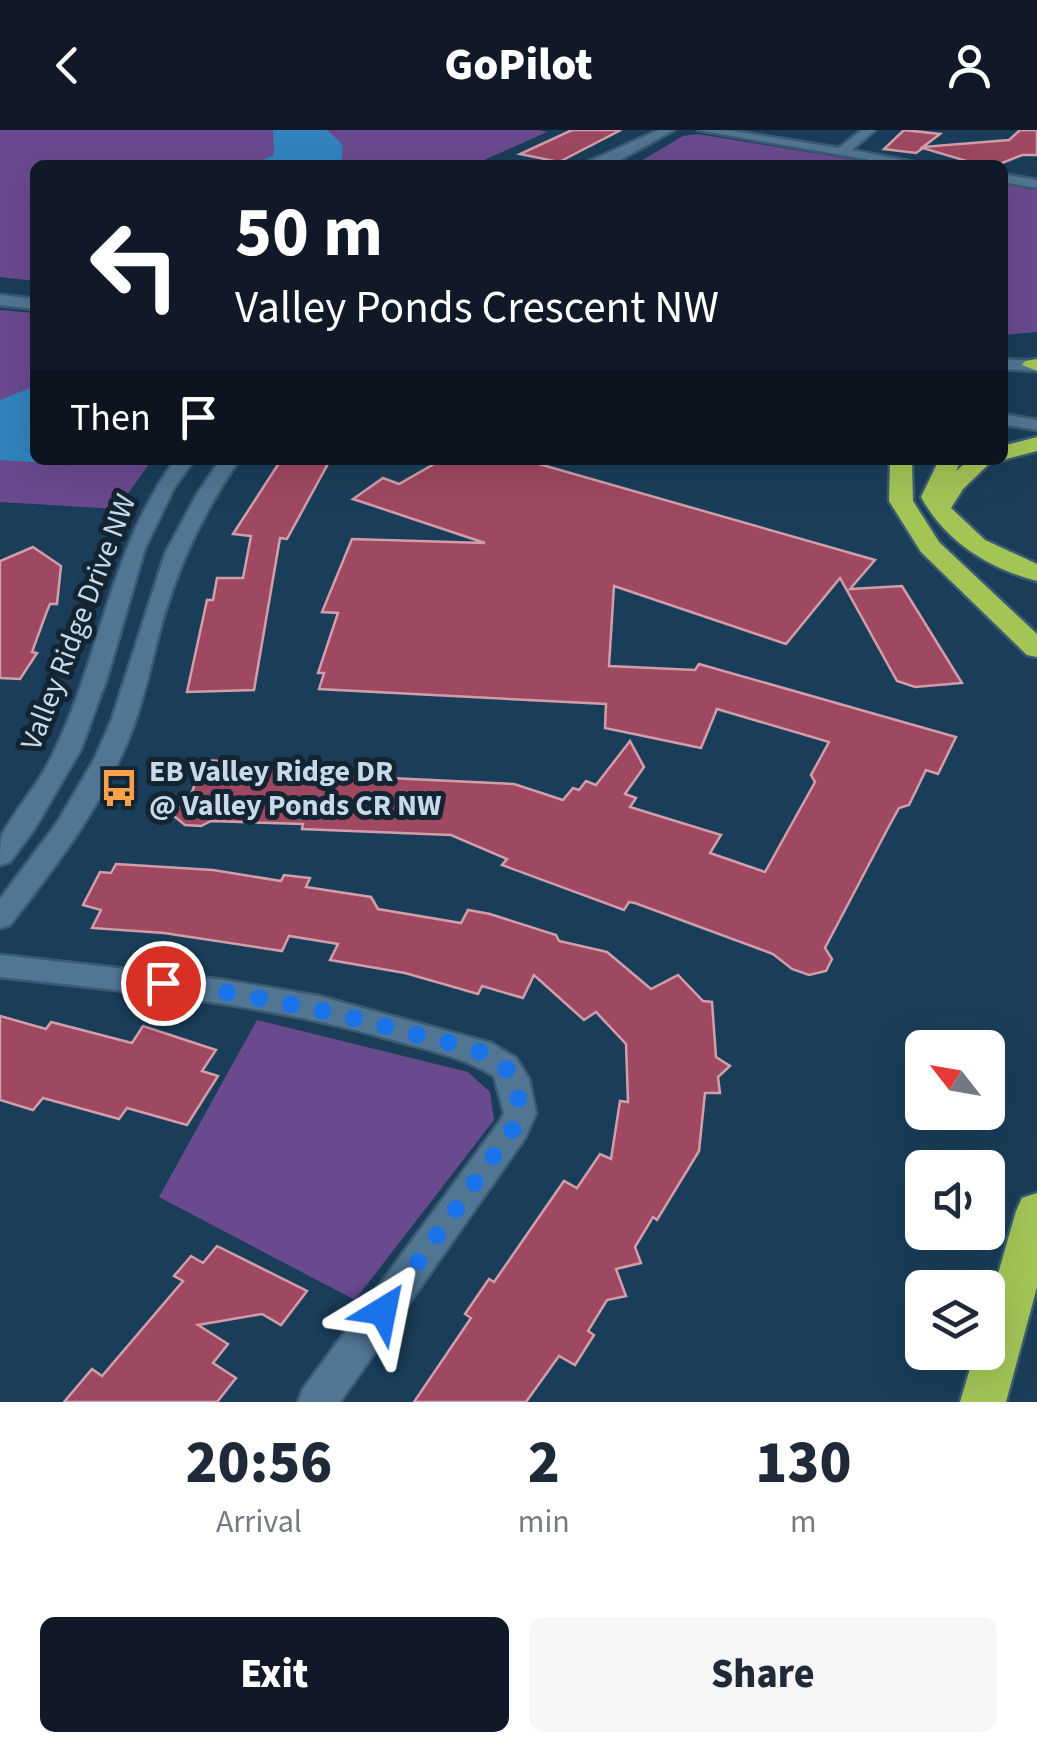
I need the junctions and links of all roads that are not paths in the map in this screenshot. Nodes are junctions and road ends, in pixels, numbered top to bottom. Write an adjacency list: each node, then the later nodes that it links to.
1 (668, 130): 5 (street)
2 (704, 130): 4 (street)
3 (868, 130): 4 (street)
4 (842, 152): 6 (street)
5 (616, 160)
6 (891, 160)
7 (1008, 178): 8 (street)
8 (1034, 179)
9 (0, 287): 10 (street)
10 (30, 290)
11 (0, 300): 12 (street)
12 (30, 303)
13 (1008, 364): 14 (street)
14 (1035, 365)
15 (1008, 420): 16 (street)
16 (1037, 426): 17 (highway)
17 (1008, 432)
18 (1037, 444): 19 (highway)
19 (1008, 451)
20 (181, 465): 28 (street, Valley Ridge Drive NW)
21 (227, 465): 29 (street)
22 (901, 465): 27 (highway)
23 (948, 465): 25 (highway)
24 (976, 465): 25 (highway)
25 (941, 514): 26 (highway)
26 (1037, 572)
27 (1037, 649)
28 (0, 856)
29 (0, 918)
30 (0, 966): 32 (street)
31 (1037, 1211): 33 (highway)
32 (318, 1402)
33 (983, 1402)

